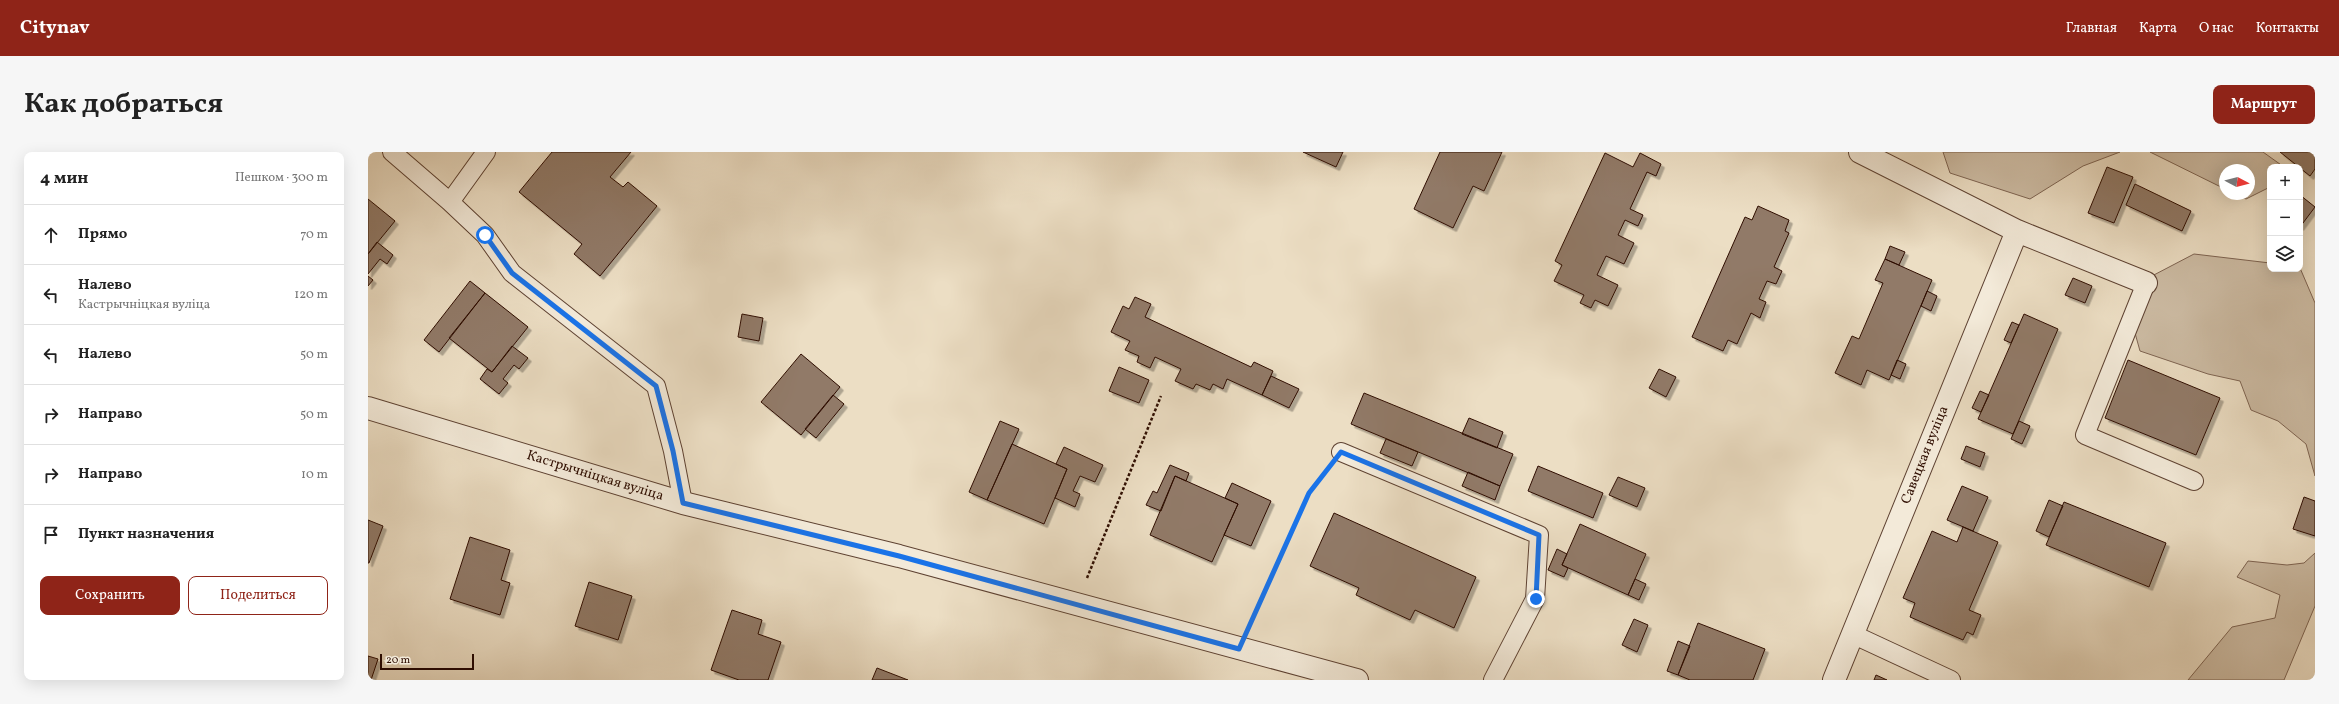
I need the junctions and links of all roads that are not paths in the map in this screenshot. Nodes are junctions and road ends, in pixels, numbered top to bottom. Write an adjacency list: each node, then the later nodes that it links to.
1 (392, 152): 4 (lane)
2 (486, 152): 4 (lane)
3 (1860, 152): 5 (street)
4 (450, 202): 10 (lane)
5 (2017, 231): 6 (street); 11 (street, Савецкая вуліца)
6 (2146, 283): 9 (lane)
7 (368, 408): 10 (street, Кастрычніцкая вуліца)
8 (1341, 452): 13 (lane)
9 (2194, 480)
10 (683, 503): 12 (street, Кастрычніцкая вуліца)
11 (1852, 634): 14 (street, Савецкая вуліца); 15 (lane)
12 (1348, 679)
13 (1493, 680)
14 (1834, 680)
15 (1952, 680)

